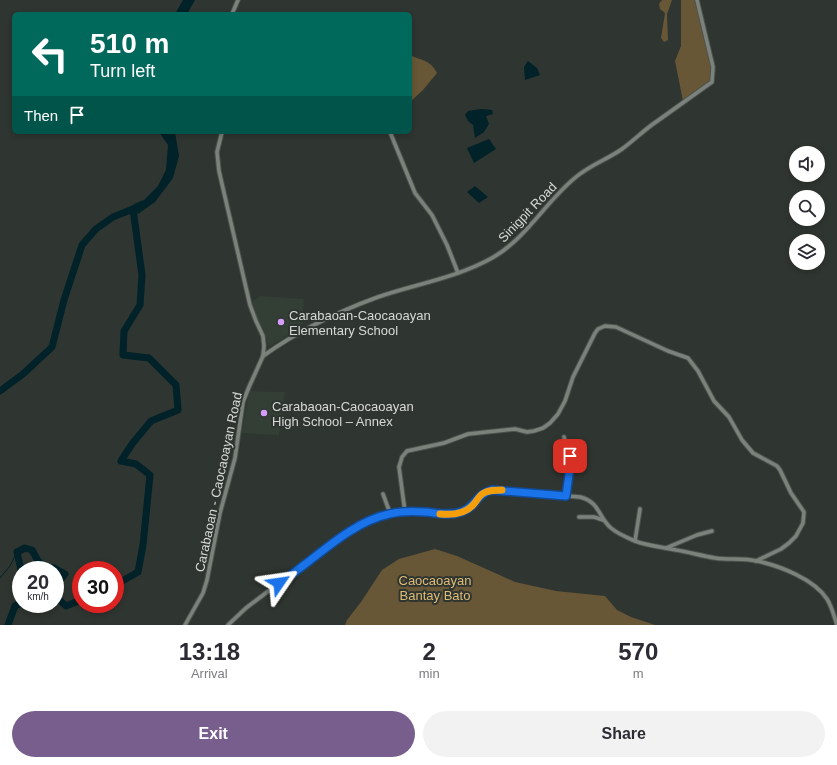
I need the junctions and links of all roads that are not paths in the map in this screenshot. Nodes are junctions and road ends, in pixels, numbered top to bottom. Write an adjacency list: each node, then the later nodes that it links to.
1 (238, 0): 3 (street)
2 (697, 0): 6 (street, Sinigpit Road)
3 (233, 12)
4 (222, 134): 7 (street, Carabaoan - Caocaoayan Road)
5 (391, 134): 6 (street)
6 (458, 273): 7 (street, Sinigpit Road)
7 (263, 356): 20 (street, Carabaoan - Caocaoayan Road)
8 (564, 437): 10 (street)
9 (383, 494): 13 (street)
10 (566, 496): 12 (street); 15 (street)
11 (640, 509): 17 (street)
12 (405, 512): 13 (street); 19 (street)
13 (390, 513): 21 (street)
14 (579, 517): 15 (street)
15 (603, 520): 17 (street)
16 (712, 531): 18 (street)
17 (635, 541): 18 (street)
18 (665, 548): 19 (street)
19 (756, 561): 22 (street)
20 (185, 625)
21 (228, 625)
22 (837, 625)

